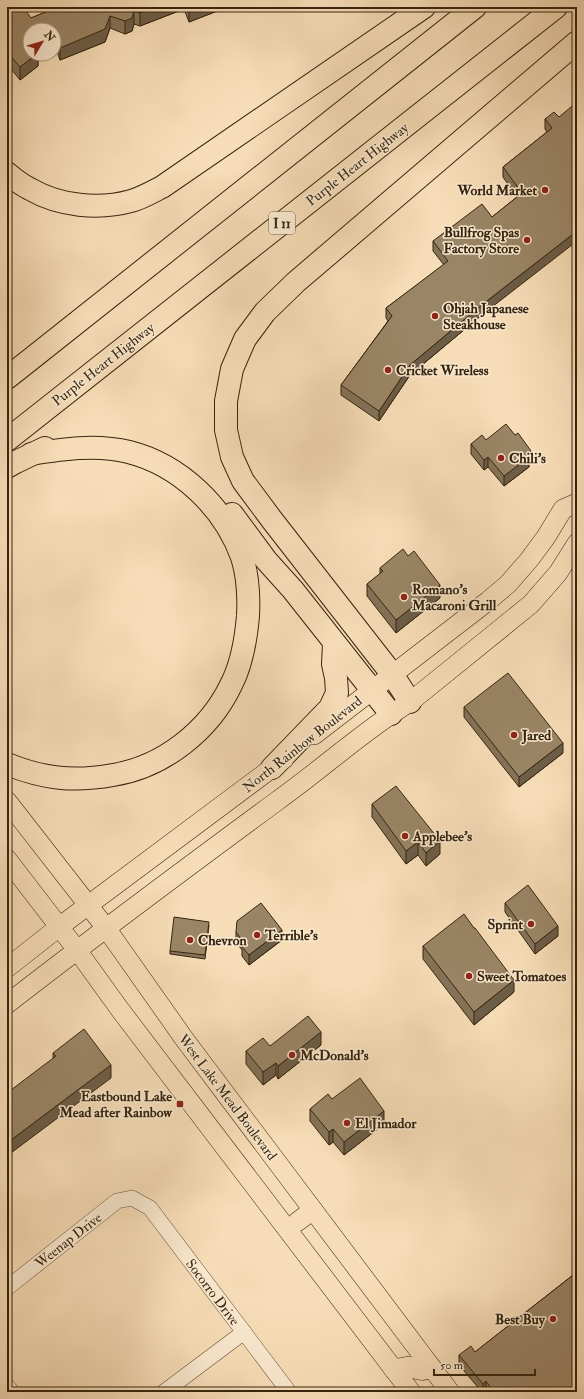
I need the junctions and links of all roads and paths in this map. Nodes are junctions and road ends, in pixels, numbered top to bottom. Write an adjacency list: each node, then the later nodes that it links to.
1 (424, 7): 5 (highway)
2 (475, 7): 6 (highway)
3 (556, 7): 7 (highway, Purple Heart Highway / I 11)
4 (577, 42): 13 (highway)
5 (7, 173)
6 (7, 378)
7 (7, 440)
8 (31, 454): 9 (highway); 12 (highway); 17 (highway)
9 (7, 467)
10 (577, 503): 13 (main road, North Rainbow Boulevard)
11 (577, 543): 15 (main road, North Rainbow Boulevard)
12 (334, 643): 14 (highway); 18 (highway)
13 (392, 674): 14 (main road, North Rainbow Boulevard); 15 (highway)
14 (372, 690): 16 (highway); 18 (main road, North Rainbow Boulevard)
15 (410, 702): 16 (main road, North Rainbow Boulevard)
16 (391, 714): 23 (main road, North Rainbow Boulevard)
17 (7, 764)
18 (272, 768): 21 (main road, North Rainbow Boulevard)
19 (7, 801): 21 (main road, West Lake Mead Boulevard)
20 (7, 859): 22 (main road)
21 (88, 905): 22 (main road, North Rainbow Boulevard); 23 (main road, West Lake Mead Boulevard)
22 (60, 927): 24 (main road); 25 (main road, North Rainbow Boulevard)
23 (106, 928): 24 (main road, North Rainbow Boulevard); 29 (main road, West Lake Mead Boulevard)
24 (77, 950): 26 (main road, North Rainbow Boulevard); 27 (main road)
25 (7, 968)
26 (7, 1004)
27 (185, 1095): 30 (main road); 32 (main road)
28 (132, 1198): 31 (street, Weenap Drive); 33 (street, Socorro Drive)
29 (313, 1210): 30 (main road); 34 (main road, West Lake Mead Boulevard)
30 (297, 1222): 32 (main road)
31 (7, 1288)
32 (360, 1326): 35 (main road)
33 (244, 1332): 38 (street); 39 (street, Socorro Drive)
34 (432, 1368): 35 (main road); 41 (main road, West Lake Mead Boulevard)
35 (393, 1369): 40 (main road)
36 (7, 1386): 37 (street)
37 (12, 1392)
38 (164, 1392)
39 (289, 1392)
40 (411, 1392)
41 (450, 1392)

